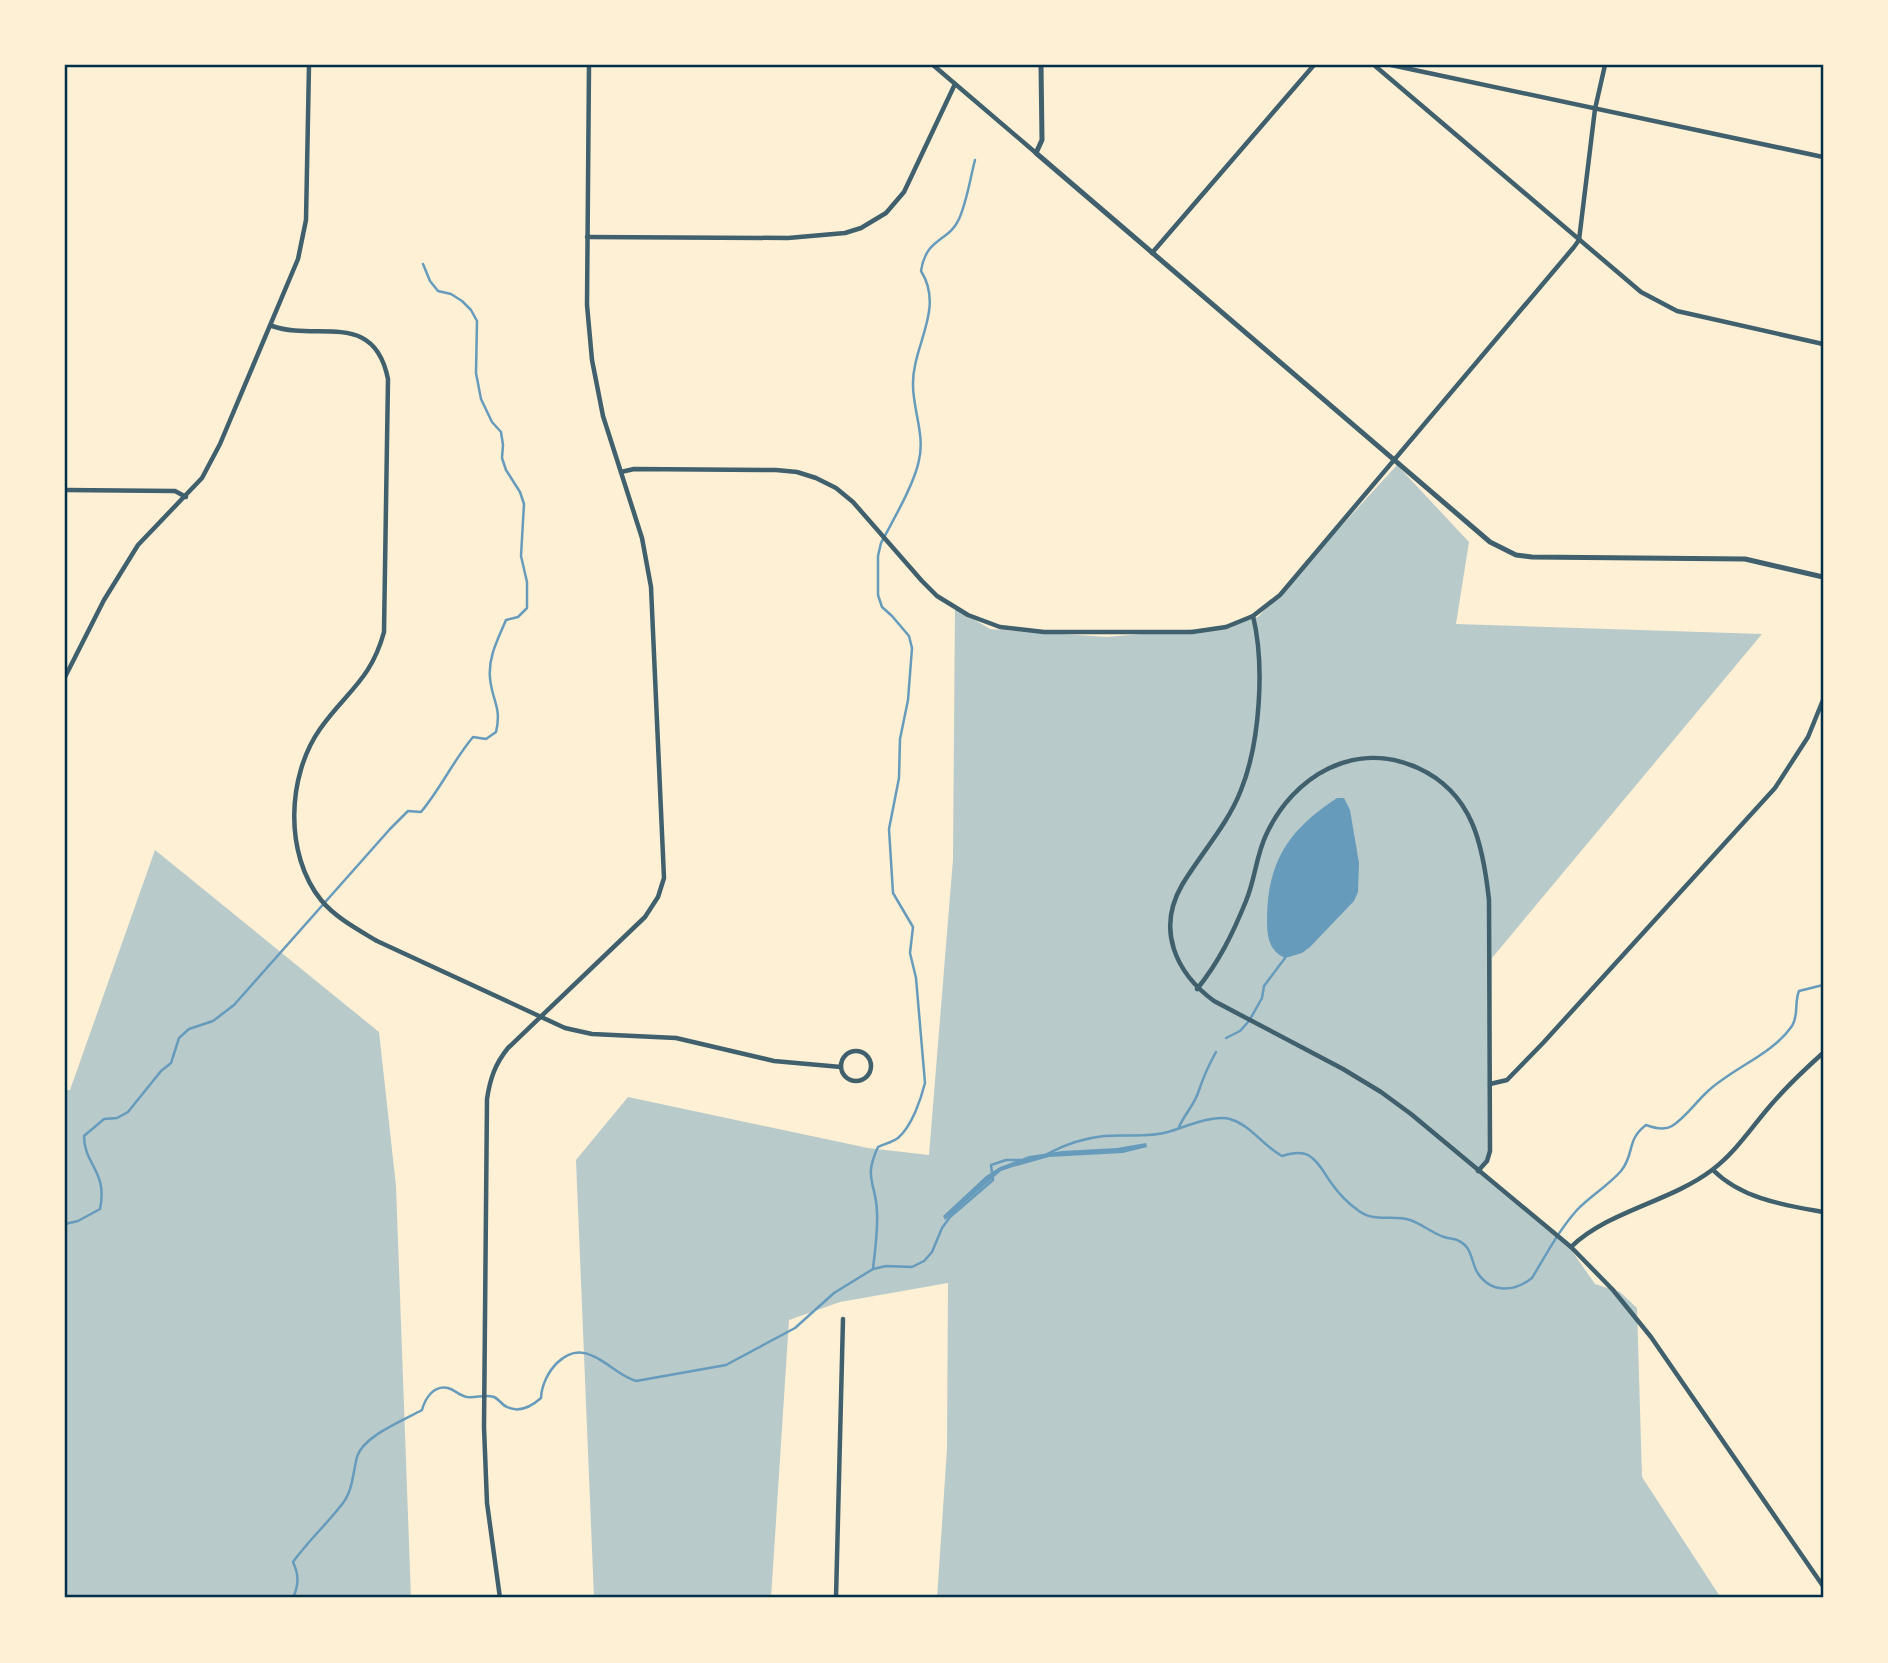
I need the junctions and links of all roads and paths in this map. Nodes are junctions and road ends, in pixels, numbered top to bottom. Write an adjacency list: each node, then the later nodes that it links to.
1 (309, 65): 16 (street)
2 (589, 65): 13 (street)
3 (933, 65): 9 (street)
4 (1041, 65): 11 (street)
5 (1314, 65): 15 (street)
6 (1374, 65): 14 (street)
7 (1391, 65): 10 (street)
8 (1605, 65): 10 (street)
9 (955, 84): 11 (street); 13 (street)
10 (1595, 109): 12 (street); 14 (street)
11 (1036, 153): 15 (street)
12 (1823, 157)
13 (587, 237): 19 (street)
14 (1579, 240): 17 (street); 18 (street)
15 (1152, 253): 18 (street)
16 (272, 326): 21 (street); 27 (street)
17 (1823, 344)
18 (1394, 460): 22 (street); 23 (street)
19 (621, 472): 23 (street); 27 (street)
20 (65, 490): 21 (street)
21 (186, 497): 24 (street)
22 (1823, 577)
23 (1253, 616): 26 (street)
24 (65, 677)
25 (1823, 700): 30 (street)
26 (1197, 989): 30 (street); 32 (street)
27 (538, 1017): 29 (street); 37 (street)
28 (1823, 1053): 31 (street)
29 (841, 1067): 29 (street)
30 (1490, 1084): 32 (street)
31 (1713, 1170): 33 (street); 34 (street)
32 (1478, 1171): 34 (street)
33 (1823, 1212)
34 (1571, 1247): 36 (street)
35 (843, 1319): 38 (street)
36 (1823, 1586)
37 (500, 1598)
38 (836, 1598)

